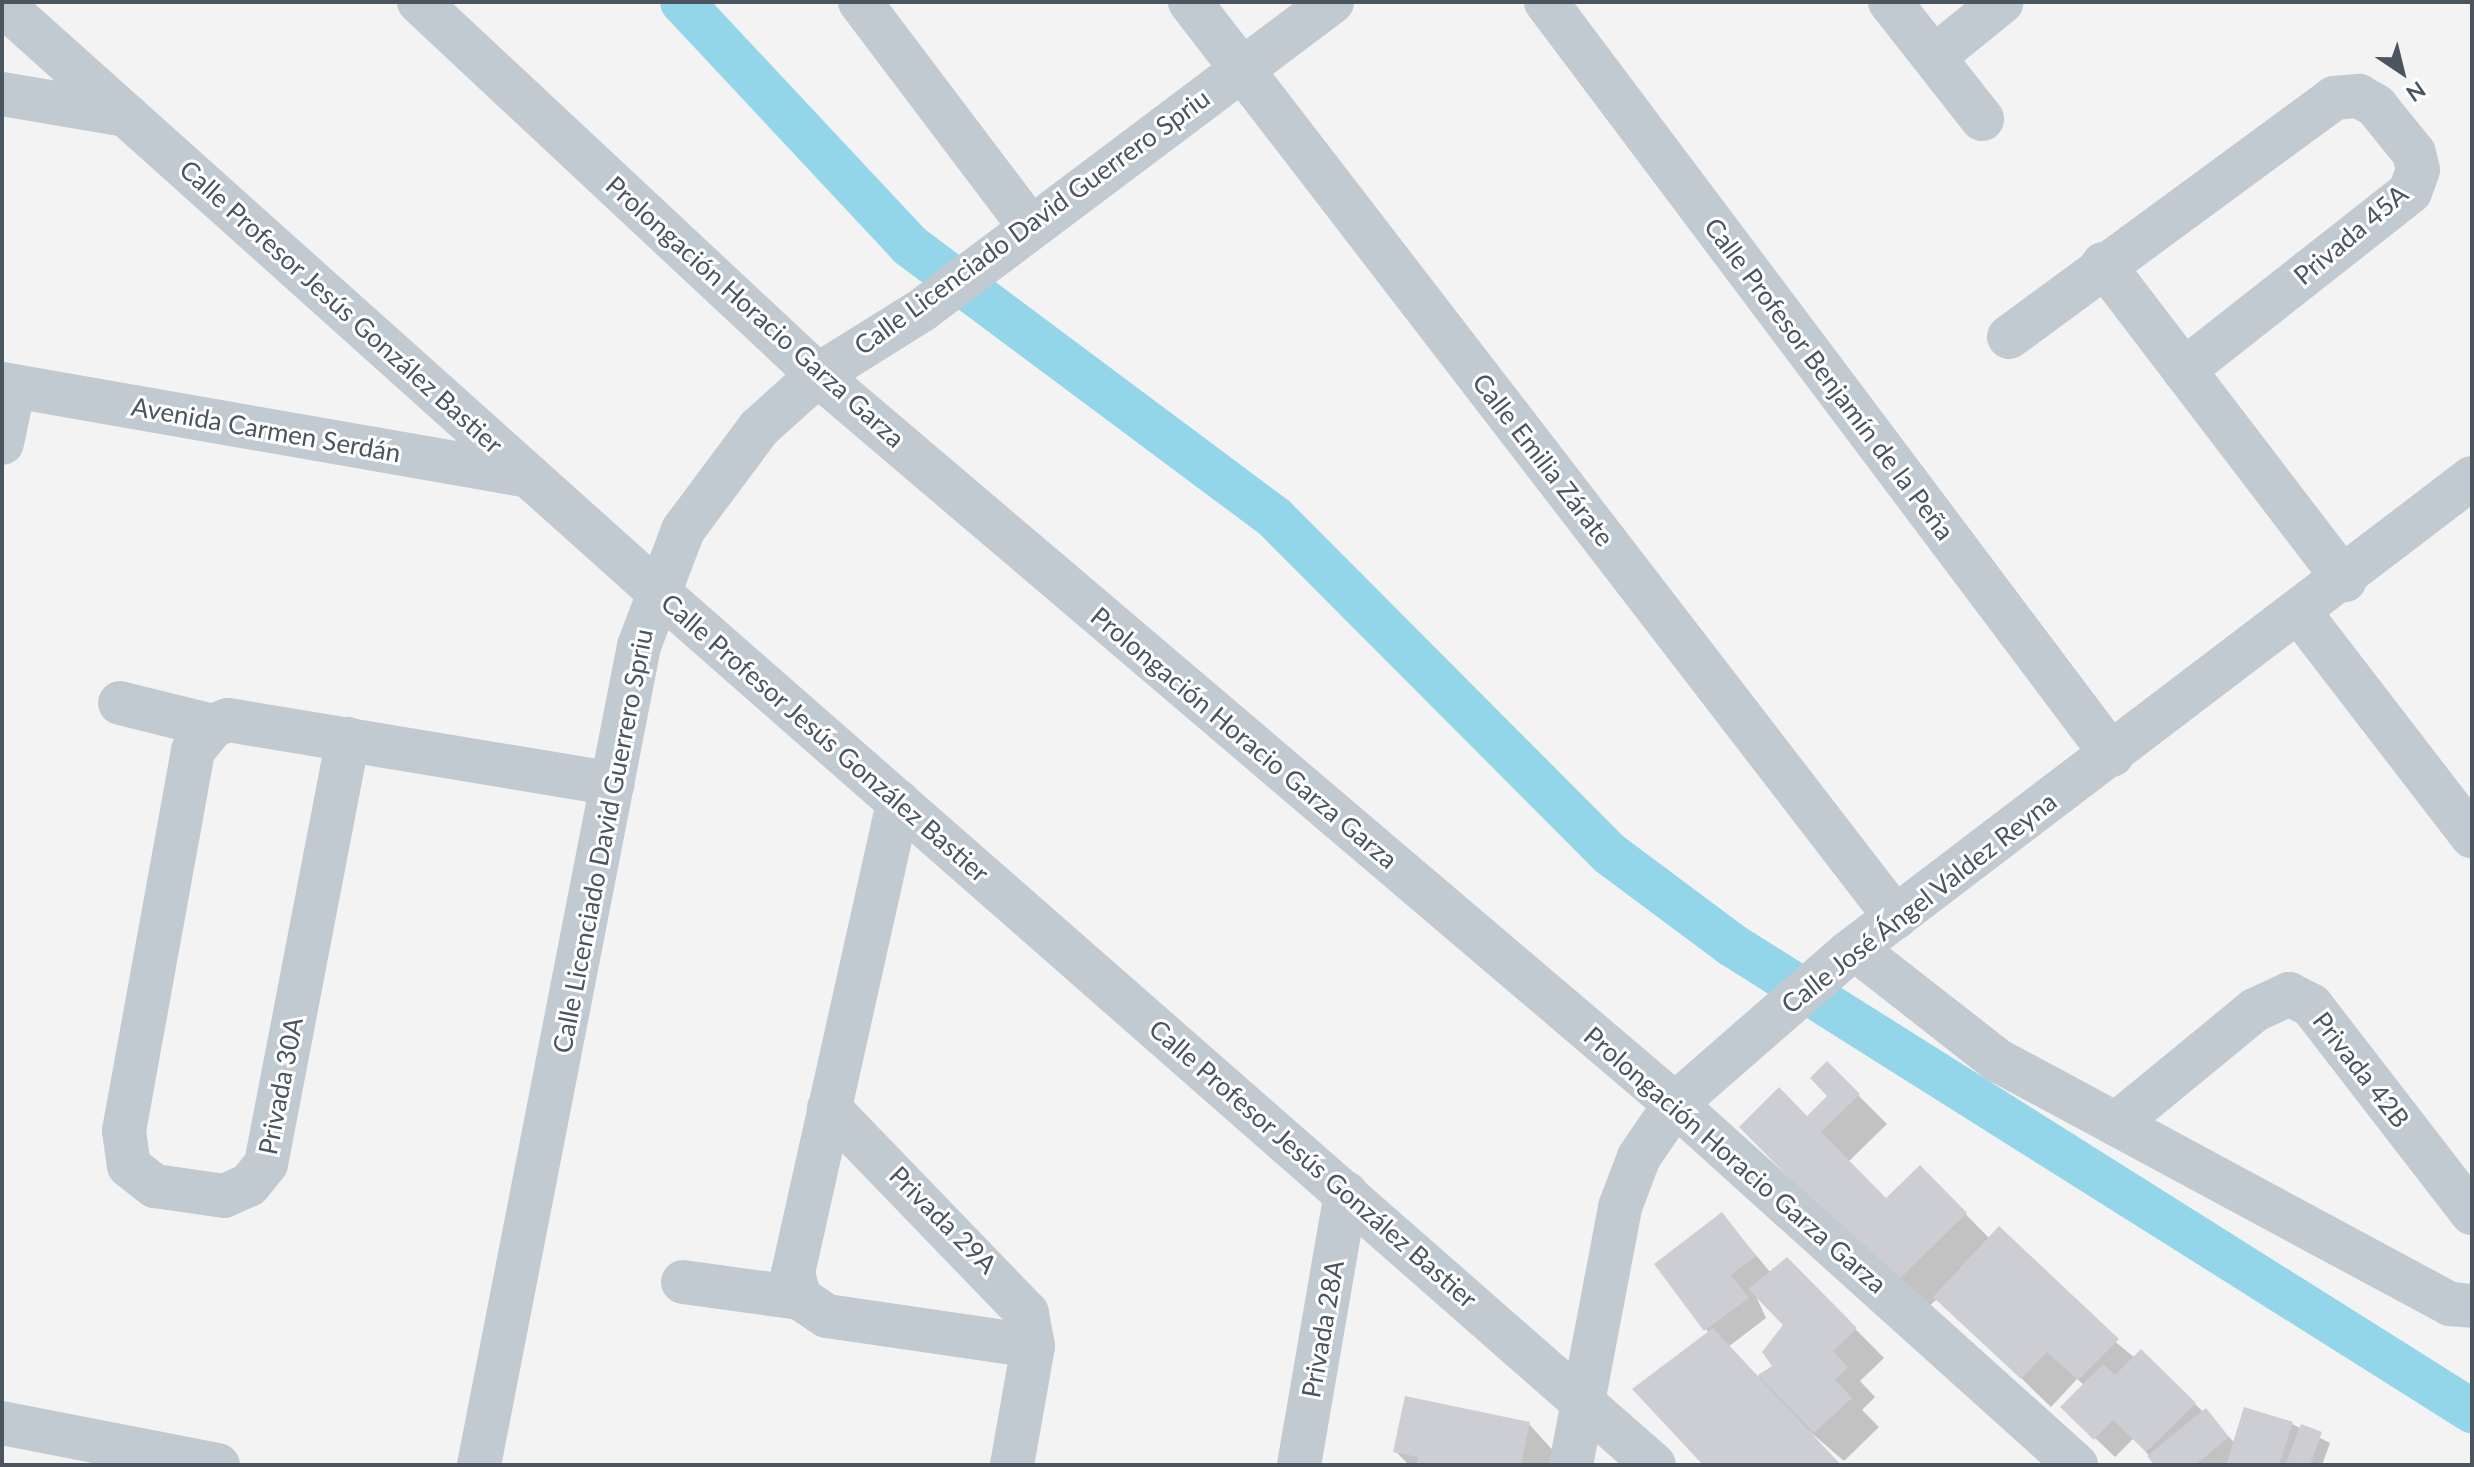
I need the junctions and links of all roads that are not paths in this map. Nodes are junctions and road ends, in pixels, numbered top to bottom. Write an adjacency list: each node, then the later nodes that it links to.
1 (419, 2): 18 (street, Prolongación Horacio Garza Garza)
2 (860, 2): 14 (street)
3 (1190, 2): 10 (street, Calle Emilia Zárate)
4 (1332, 2): 10 (street, Calle Licenciado David Guerrero Spriu)
5 (1546, 2): 29 (street, Calle Profesor Benjamín de la Peña)
6 (1890, 2): 9 (street)
7 (2002, 2): 9 (street)
8 (2, 4): 12 (street, Calle Profesor Jesús González Bastier)
9 (1934, 57): 13 (street)
10 (1242, 69): 14 (street, Calle Licenciado David Guerrero Spriu); 33 (street, Calle Emilia Zárate)
11 (2, 94): 12 (street)
12 (126, 115): 21 (street, Calle Profesor Jesús González Bastier)
13 (1982, 119)
14 (1030, 227): 18 (street, Calle Licenciado David Guerrero Spriu)
15 (2103, 264): 16 (street, Privada 45A); 17 (street); 17 (street, Privada 45A)
16 (2009, 337)
17 (2184, 370): 23 (street)
18 (818, 375): 24 (street, Calle Licenciado David Guerrero Spriu); 35 (street, Prolongación Horacio Garza Garza)
19 (8, 385): 20 (street); 21 (street, Avenida Carmen Serdán)
20 (2, 443)
21 (529, 476): 24 (street, Calle Profesor Jesús González Bastier)
22 (2472, 478): 23 (street, Calle José Ángel Valdez Reyna)
23 (2345, 580): 25 (street, Calle José Ángel Valdez Reyna)
24 (656, 590): 30 (street, Calle Licenciado David Guerrero Spriu); 31 (street, Calle Profesor Jesús González Bastier)
25 (2300, 613): 29 (street, Calle José Ángel Valdez Reyna); 32 (street)
26 (120, 703): 27 (street)
27 (213, 726): 28 (street); 28 (street, Privada 30A)
28 (348, 739): 30 (street)
29 (2112, 755): 33 (street, Calle José Ángel Valdez Reyna)
30 (613, 784): 47 (street, Calle Licenciado David Guerrero Spriu)
31 (898, 802): 36 (street); 38 (street, Calle Profesor Jesús González Bastier)
32 (2472, 836)
33 (1896, 918): 34 (street, Calle José Ángel Valdez Reyna)
34 (1852, 951): 35 (street, Calle José Ángel Valdez Reyna); 37 (street)
35 (1675, 1104): 44 (street, Calle José Ángel Valdez Reyna); 52 (street, Prolongación Horacio Garza Garza)
36 (829, 1108): 41 (street); 43 (street, Privada 29A)
37 (2116, 1124): 39 (street, Privada 42B); 42 (street)
38 (1346, 1193): 44 (street, Calle Profesor Jesús González Bastier); 49 (street, Privada 28A)
39 (2472, 1213)
40 (683, 1282): 41 (street)
41 (800, 1298): 43 (street)
42 (2472, 1306)
43 (1033, 1346): 48 (street, Privada 29A)
44 (1583, 1400): 50 (street, Calle José Ángel Valdez Reyna); 51 (street, Calle Profesor Jesús González Bastier)
45 (2, 1423): 46 (street)
46 (218, 1465)
47 (479, 1465)
48 (1012, 1465)
49 (1299, 1465)
50 (1571, 1465)
51 (1654, 1465)
52 (2076, 1465)

